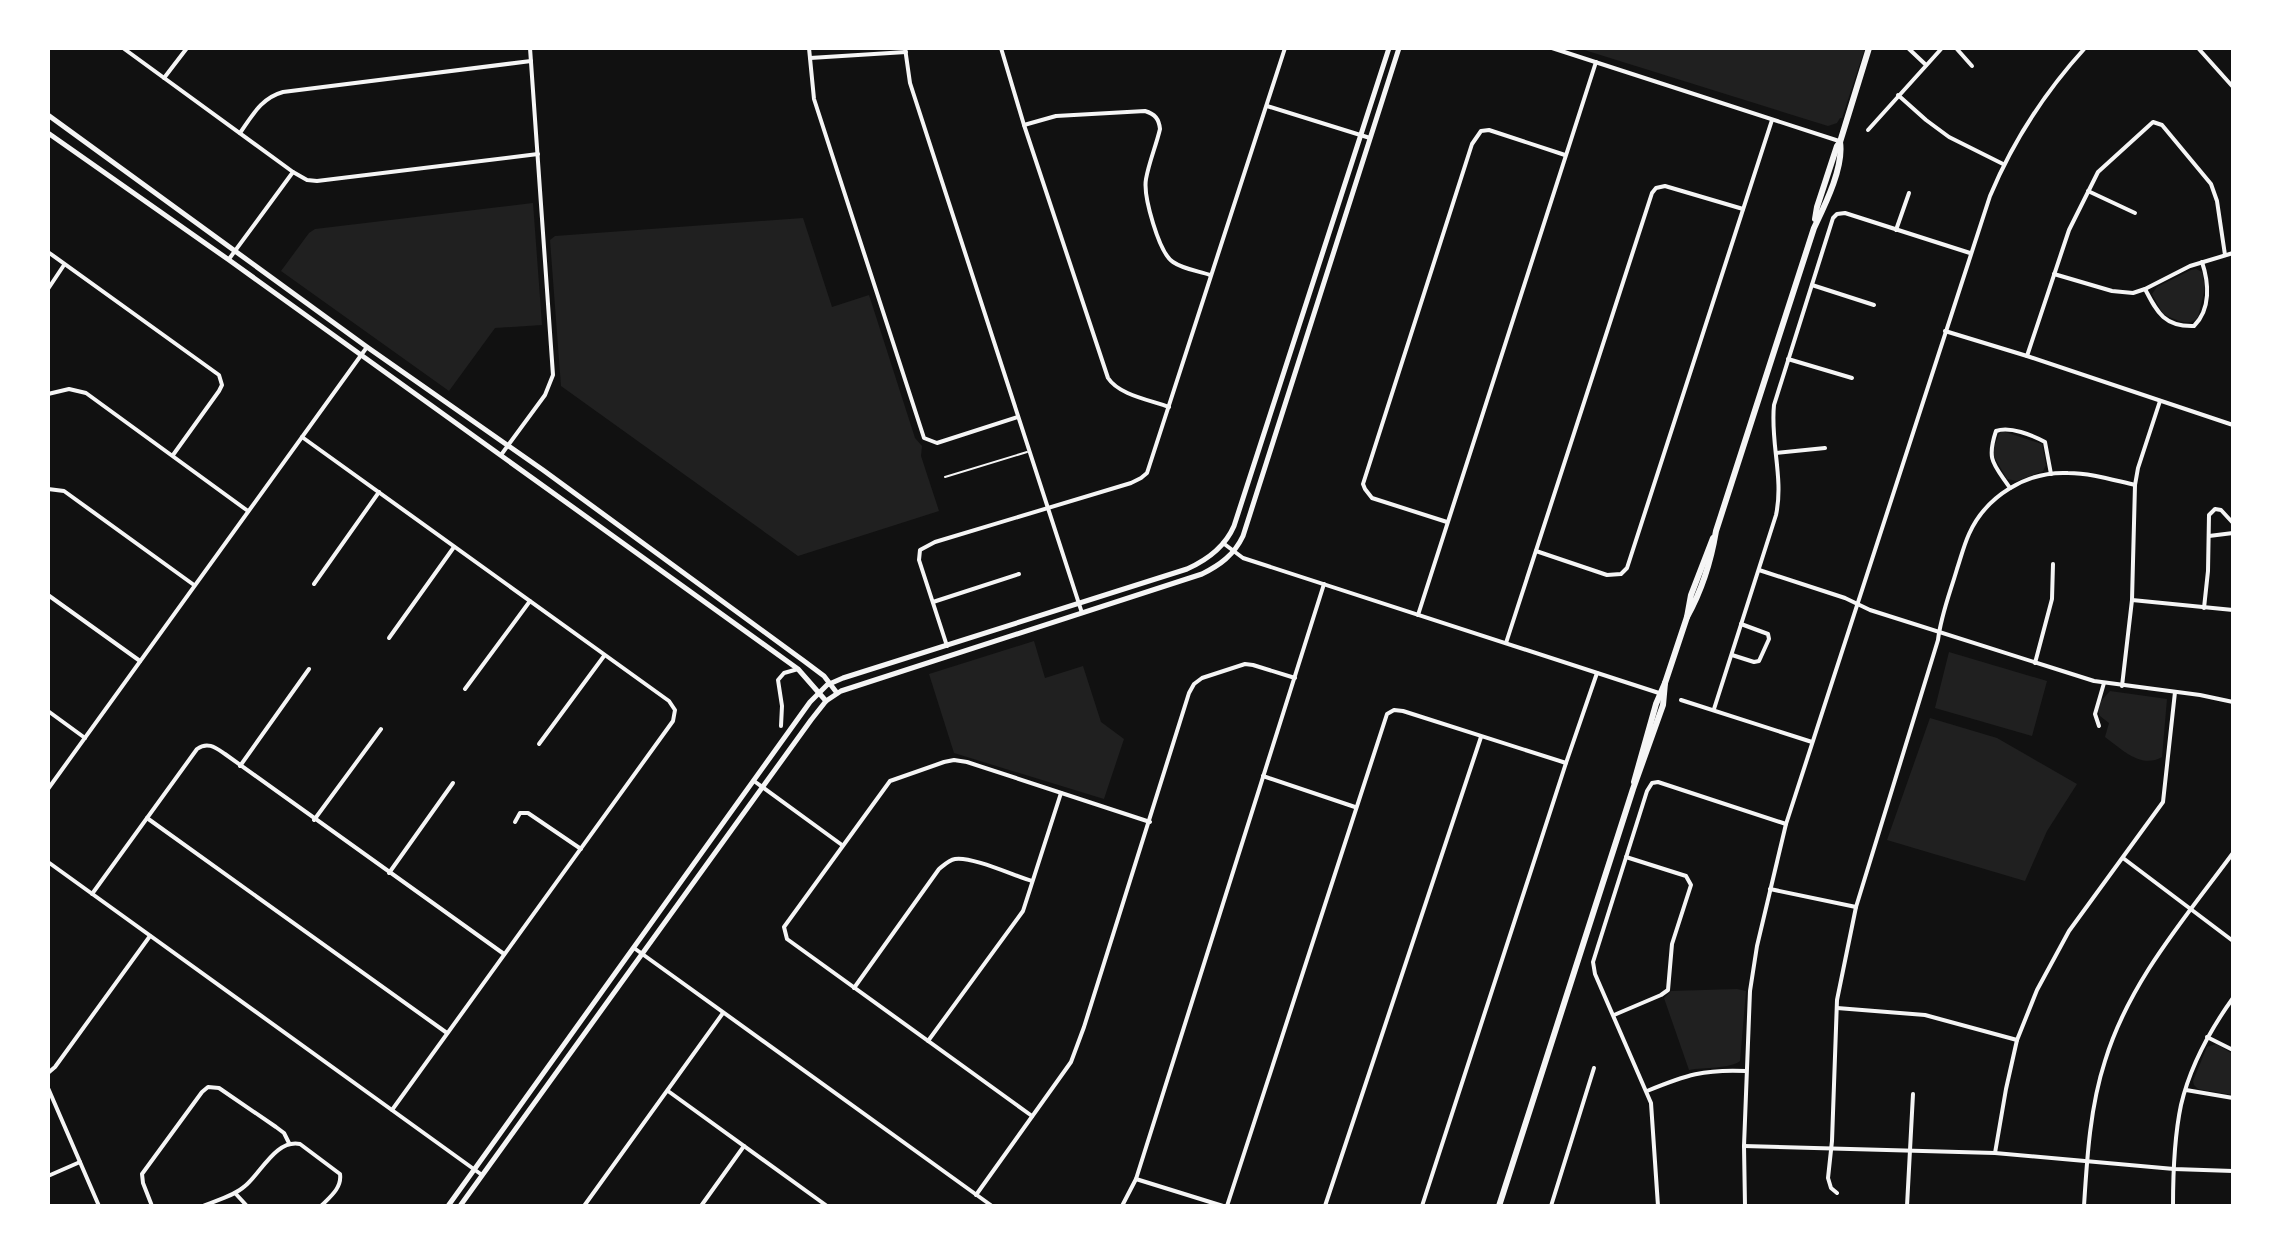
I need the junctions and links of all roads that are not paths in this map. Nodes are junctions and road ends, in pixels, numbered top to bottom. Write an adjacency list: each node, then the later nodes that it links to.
1 (123, 48): 22 (street)
2 (187, 48): 22 (street)
3 (530, 48): 18 (street)
4 (809, 48): 17 (street)
5 (1001, 48): 28 (street)
6 (1285, 48): 25 (street)
7 (1389, 48): 32 (street)
8 (1399, 48): 33 (street)
9 (1552, 48): 19 (street)
10 (1871, 48): 34 (main road)
11 (1908, 48): 20 (street)
12 (1942, 48): 20 (street)
13 (1956, 48): 21 (street)
14 (2085, 48): 37 (street)
15 (2198, 48): 23 (street)
16 (906, 50): 17 (street); 67 (street)
17 (810, 58): 67 (street)
18 (531, 61): 31 (street); 35 (street)
19 (1596, 62): 27 (street); 36 (street)
20 (1926, 65): 24 (street)
21 (1972, 66)
22 (164, 79): 31 (street)
23 (2233, 87)
24 (1898, 95): 29 (street); 37 (street)
25 (1267, 106): 32 (street); 53 (street)
26 (48, 115): 44 (street)
27 (1772, 120): 34 (street); 41 (street)
28 (1024, 125): 53 (street); 66 (street)
29 (1868, 130)
30 (48, 133): 49 (street)
31 (240, 133): 38 (street)
32 (1360, 135): 33 (street); 88 (street)
33 (1370, 138): 90 (street)
34 (1840, 142): 128 (main road)
35 (538, 154): 38 (street); 70 (street)
36 (1565, 155): 84 (street); 84 (street)
37 (2003, 164): 46 (street)
38 (293, 172): 44 (street)
39 (2088, 191): 42 (street); 48 (street); 52 (street)
40 (1909, 193): 43 (street)
41 (1743, 209): 91 (street); 91 (street)
42 (2135, 213)
43 (1896, 230): 46 (street); 54 (street)
44 (235, 251): 49 (street); 59 (street)
45 (48, 252): 51 (street)
46 (1970, 253): 58 (street)
47 (2233, 253): 48 (street)
48 (2225, 255): 50 (street)
49 (229, 260): 60 (street)
50 (2202, 262): 56 (street); 56 (street)
51 (64, 265): 55 (street); 74 (street)
52 (2054, 274): 56 (street); 61 (street)
53 (1210, 275): 66 (street)
54 (1812, 285): 57 (street); 62 (street)
55 (48, 289)
56 (2145, 289)
57 (1874, 305)
58 (1945, 331): 61 (street); 103 (street)
59 (367, 347): 60 (street); 70 (street)
60 (361, 355): 69 (street); 75 (street)
61 (2027, 356): 65 (street)
62 (1788, 359): 63 (street); 73 (street)
63 (1852, 378)
64 (48, 394): 74 (street)
65 (2161, 400): 68 (street); 78 (street)
66 (1169, 407): 82 (street)
67 (1018, 417): 72 (street)
68 (2232, 423)
69 (302, 437): 81 (street); 83 (street)
70 (509, 445): 75 (street); 121 (street)
71 (1825, 448): 73 (street)
72 (1028, 451): 77 (lane); 82 (street)
73 (1776, 453): 93 (street)
74 (173, 455): 83 (street)
75 (501, 455): 118 (street)
76 (2051, 474): 78 (street); 79 (street); 79 (street)
77 (945, 477)
78 (2135, 485): 99 (street)
79 (2010, 488): 109 (street)
80 (48, 489): 97 (street)
81 (379, 492): 89 (street); 95 (street)
82 (1047, 509): 101 (street); 102 (street)
83 (248, 511): 97 (street)
84 (1447, 522): 107 (street)
85 (2233, 523): 87 (street)
86 (2233, 533): 87 (street)
87 (2209, 536): 104 (street)
88 (1223, 543): 90 (street); 102 (street)
89 (454, 547): 100 (street); 110 (street)
90 (1234, 551): 96 (street); 106 (street)
91 (1536, 551): 111 (street)
92 (2053, 564): 116 (street)
93 (1759, 570): 103 (street); 108 (street)
94 (1019, 574): 101 (street)
95 (314, 584)
96 (1324, 584): 107 (street); 120 (street)
97 (194, 585): 115 (street)
98 (48, 595): 115 (street)
99 (2132, 600): 104 (street); 123 (street)
100 (530, 601): 114 (street); 124 (street)
101 (933, 602): 112 (street)
102 (1079, 603): 106 (street); 112 (street)
103 (1857, 604): 109 (street); 139 (street)
104 (2204, 608): 105 (street)
105 (2233, 610)
106 (1082, 613): 127 (street)
107 (1418, 615): 111 (street)
108 (1741, 624): 113 (street); 113 (street)
109 (1939, 632): 116 (street); 165 (street)
110 (389, 638)
111 (1506, 643): 119 (street)
112 (947, 646): 121 (street)
113 (1732, 655): 132 (street)
114 (604, 656): 140 (street); 156 (street)
115 (140, 661): 138 (street)
116 (2035, 663): 122 (street)
117 (309, 669): 142 (street)
118 (798, 669): 125 (street); 134 (street)
119 (1597, 673): 128 (street); 141 (street)
120 (1295, 678): 143 (street); 153 (street)
121 (830, 683): 125 (street); 127 (street)
122 (2104, 683): 123 (street); 135 (street)
123 (2122, 686): 126 (street)
124 (465, 689)
125 (819, 692): 130 (street); 144 (street)
126 (2175, 692): 131 (street); 159 (street)
127 (837, 693): 130 (street)
128 (1663, 694): 227 (main road)
129 (1681, 700): 132 (street)
130 (826, 701): 146 (street)
131 (2233, 702)
132 (1714, 709): 139 (street)
133 (48, 711): 138 (street)
134 (781, 726)
135 (2099, 726)
136 (381, 729): 151 (street)
137 (1481, 737): 141 (street); 149 (street); 225 (street)
138 (85, 738): 147 (street)
139 (1812, 742): 154 (street)
140 (539, 744)
141 (1566, 763): 226 (street)
142 (240, 766): 150 (street); 151 (street)
143 (1263, 776): 149 (street); 206 (street)
144 (754, 781): 146 (street); 169 (street)
145 (453, 783): 161 (street)
146 (762, 787): 155 (street); 171 (street)
147 (48, 789)
148 (1061, 793): 153 (street); 155 (street); 162 (street)
149 (1355, 807): 224 (street)
150 (147, 818): 164 (street); 177 (street)
151 (314, 820): 161 (street)
152 (515, 822): 156 (street)
153 (1150, 822): 192 (street)
154 (1786, 824): 158 (street); 163 (street)
155 (842, 845): 172 (street)
156 (581, 849): 170 (street)
157 (2233, 853): 166 (street)
158 (1626, 857): 176 (street); 176 (street)
159 (2122, 858): 166 (street); 179 (street)
160 (48, 862): 164 (street)
161 (389, 873): 170 (street)
162 (1032, 881): 172 (street); 180 (street)
163 (1770, 889): 165 (street); 183 (street)
164 (92, 894): 167 (street)
165 (1856, 907): 174 (street)
166 (2191, 910): 168 (street); 200 (street)
167 (150, 936): 184 (street); 191 (street)
168 (2233, 941)
169 (634, 948): 171 (street); 201 (street)
170 (504, 954): 177 (street)
171 (642, 954): 175 (street); 204 (street)
172 (854, 988): 180 (street)
173 (2233, 998): 178 (street)
174 (1837, 1008): 179 (street); 196 (street)
175 (723, 1012): 187 (street); 209 (street)
176 (1614, 1015): 188 (street)
177 (448, 1034): 191 (street)
178 (2207, 1037): 181 (street); 186 (street)
179 (2017, 1040): 198 (street)
180 (928, 1041): 192 (street)
181 (2233, 1050)
182 (1594, 1068): 228 (street)
183 (1746, 1071): 188 (street); 195 (street)
184 (48, 1073)
185 (48, 1088): 199 (street)
186 (2186, 1090): 190 (street); 202 (street)
187 (668, 1091): 194 (street); 218 (street)
188 (1647, 1091): 229 (street)
189 (1913, 1094): 197 (street)
190 (2233, 1098)
191 (392, 1110): 201 (street)
192 (1032, 1116): 209 (street)
193 (289, 1143): 207 (street); 212 (street); 215 (street)
194 (744, 1146): 210 (street); 219 (street)
195 (1744, 1146): 196 (street); 230 (street)
196 (1831, 1148): 197 (street); 208 (street)
197 (1909, 1150): 198 (street); 231 (street)
198 (1995, 1153): 200 (street)
199 (80, 1162): 205 (street); 211 (street)
200 (2087, 1162): 202 (street); 232 (street)
201 (474, 1169): 204 (street); 216 (street)
202 (2174, 1169): 203 (street); 233 (street)
203 (2233, 1171)
204 (482, 1175): 217 (street)
205 (48, 1176)
206 (1136, 1179): 223 (street); 224 (street)
207 (234, 1193): 213 (street); 214 (street)
208 (1837, 1193)
209 (976, 1195): 222 (street)
210 (819, 1200): 220 (street); 221 (street)
211 (99, 1206)
212 (152, 1206)
213 (203, 1206)
214 (247, 1206)
215 (321, 1206)
216 (448, 1206)
217 (460, 1206)
218 (584, 1206)
219 (701, 1206)
220 (815, 1206)
221 (827, 1206)
222 (992, 1206)
223 (1122, 1206)
224 (1225, 1206)
225 (1325, 1206)
226 (1422, 1206)
227 (1499, 1206)
228 (1551, 1206)
229 (1658, 1206)
230 (1745, 1206)
231 (1907, 1206)
232 (2084, 1206)
233 (2173, 1206)

